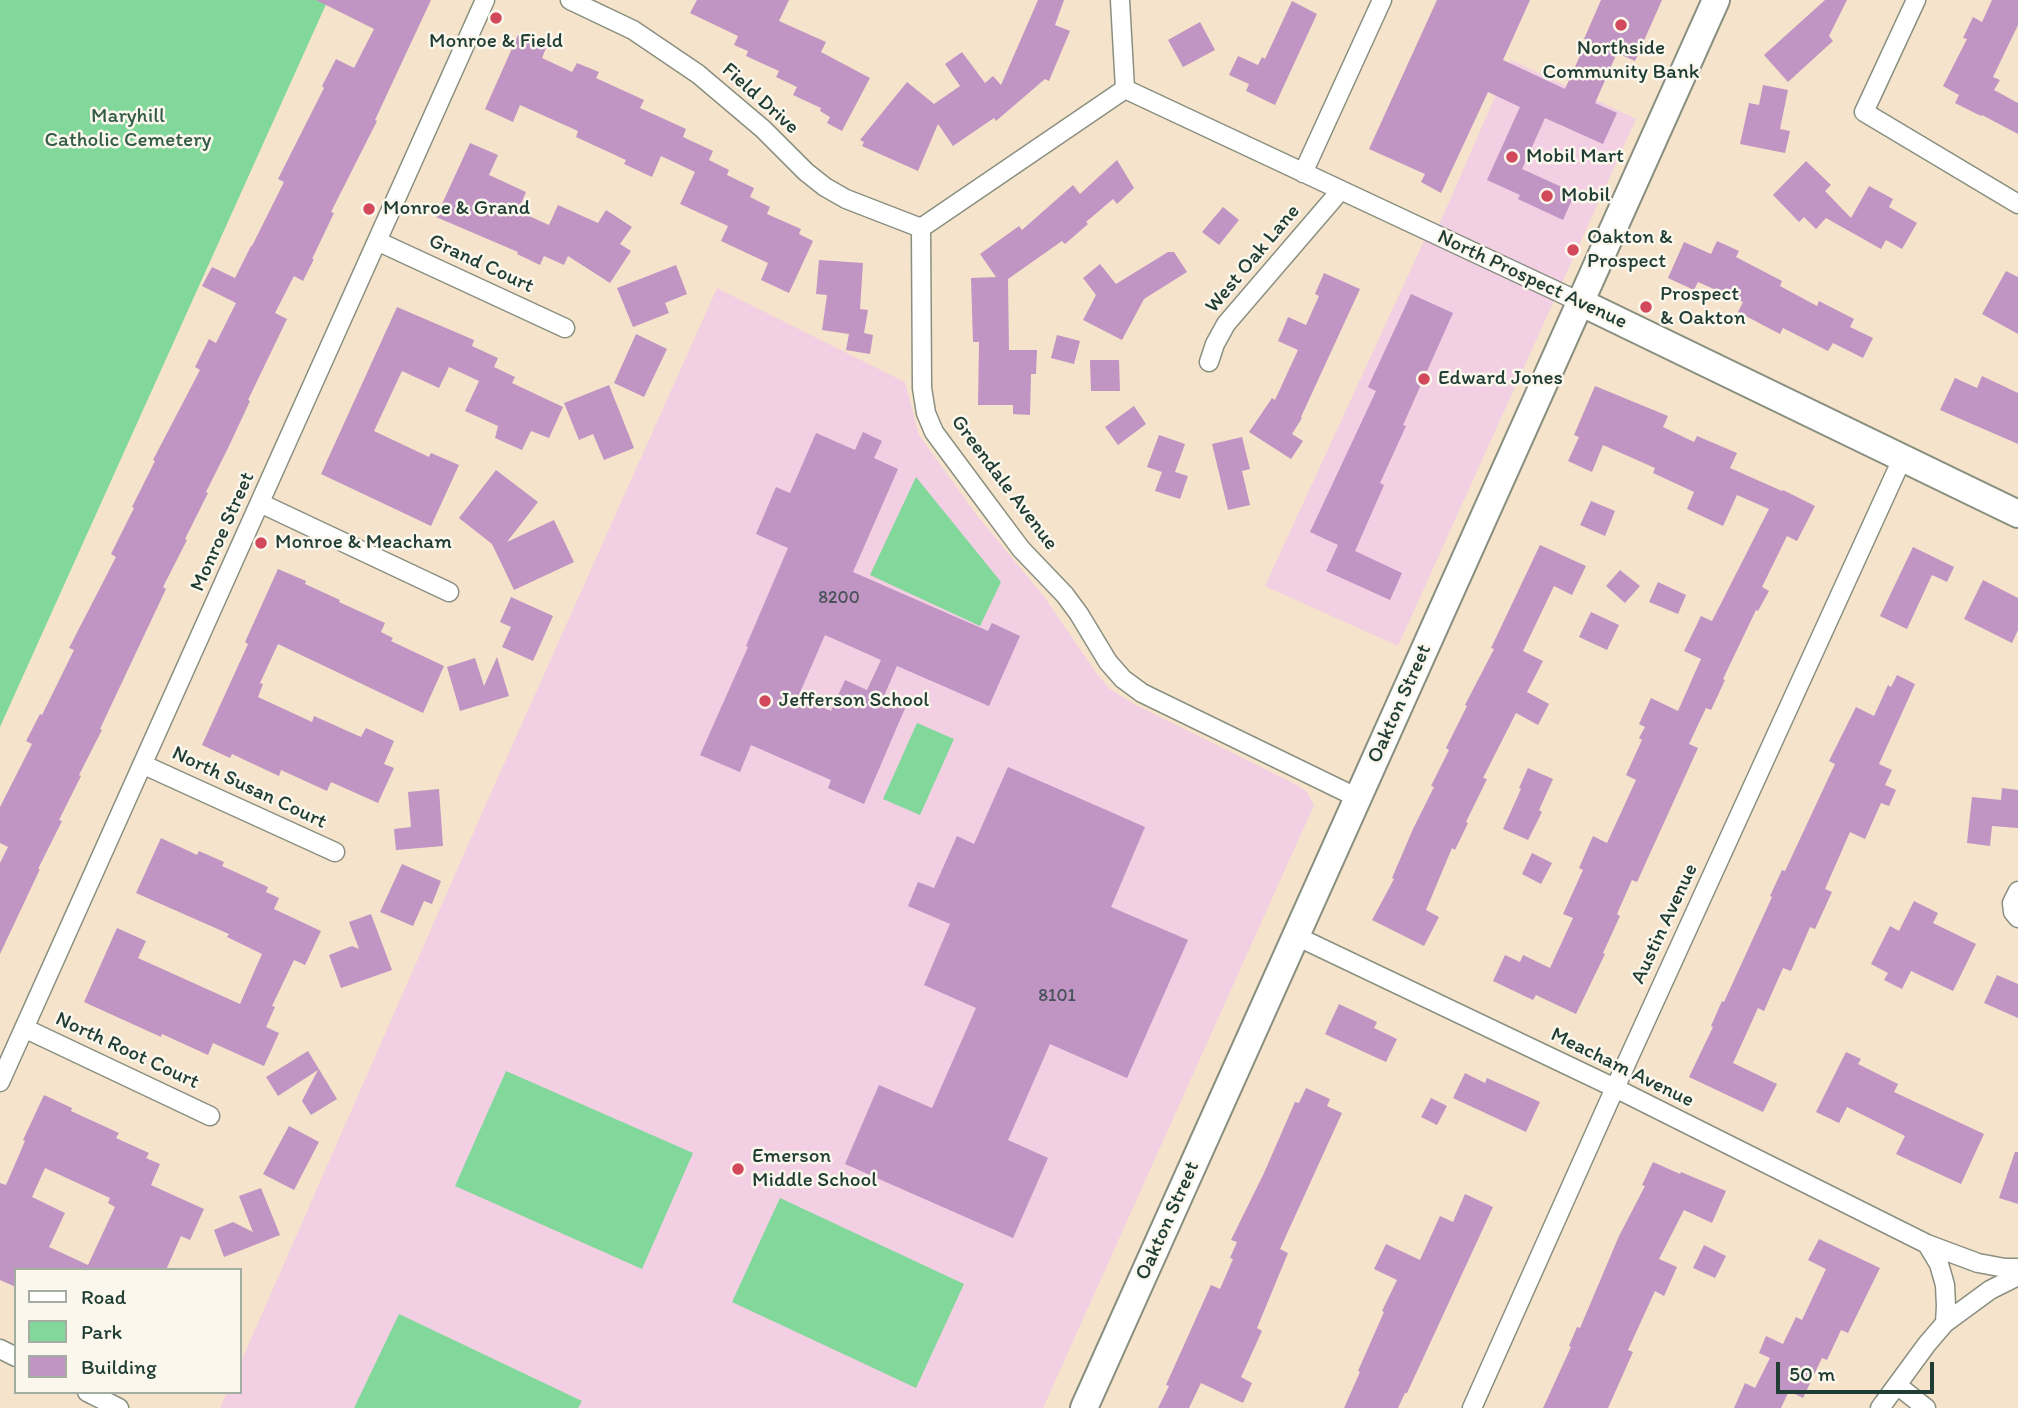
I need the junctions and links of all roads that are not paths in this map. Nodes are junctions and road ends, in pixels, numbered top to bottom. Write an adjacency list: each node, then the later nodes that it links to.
1 (485, 0): 12 (street, Monroe Street)
2 (570, 0): 11 (street, Field Drive)
3 (1120, 0): 7 (street)
4 (1382, 0): 8 (street)
5 (1716, 0): 13 (main road, Oakton Street)
6 (1916, 0): 10 (street)
7 (1125, 89): 8 (street, North Prospect Avenue); 11 (street)
8 (1303, 173): 9 (street, North Prospect Avenue)
9 (1341, 190): 13 (street, North Prospect Avenue); 15 (street, West Oak Lane)
10 (2018, 204)
11 (921, 228): 21 (street, Greendale Avenue)
12 (377, 241): 14 (street, Grand Court); 17 (street, Monroe Street)
13 (1580, 302): 16 (main road, North Prospect Avenue); 21 (main road, Oakton Street)
14 (565, 328)
15 (1209, 362)
16 (1902, 459): 18 (main road, North Prospect Avenue); 28 (street, Austin Avenue)
17 (260, 503): 19 (street); 20 (street, Monroe Street)
18 (2018, 514)
19 (449, 592)
20 (144, 765): 22 (street, North Susan Court); 26 (street, Monroe Street)
21 (1358, 798): 25 (main road, Oakton Street)
22 (335, 852)
23 (2018, 891): 24 (street)
24 (2018, 918)
25 (1296, 936): 28 (street, Meacham Avenue); 37 (main road, Oakton Street)
26 (24, 1028): 27 (street, Monroe Street); 29 (street, North Root Court)
27 (0, 1082)
28 (1615, 1088): 30 (street, Meacham Avenue); 38 (street, Austin Avenue)
29 (210, 1116)
30 (1927, 1244): 31 (street, Meacham Avenue); 33 (street)
31 (2018, 1268)
32 (2018, 1276): 33 (street)
33 (1945, 1323): 34 (street)
34 (1897, 1385): 39 (street); 40 (street)
35 (91, 1394): 36 (street)
36 (119, 1408)
37 (1084, 1408)
38 (1472, 1408)
39 (1880, 1408)
40 (1926, 1408)

